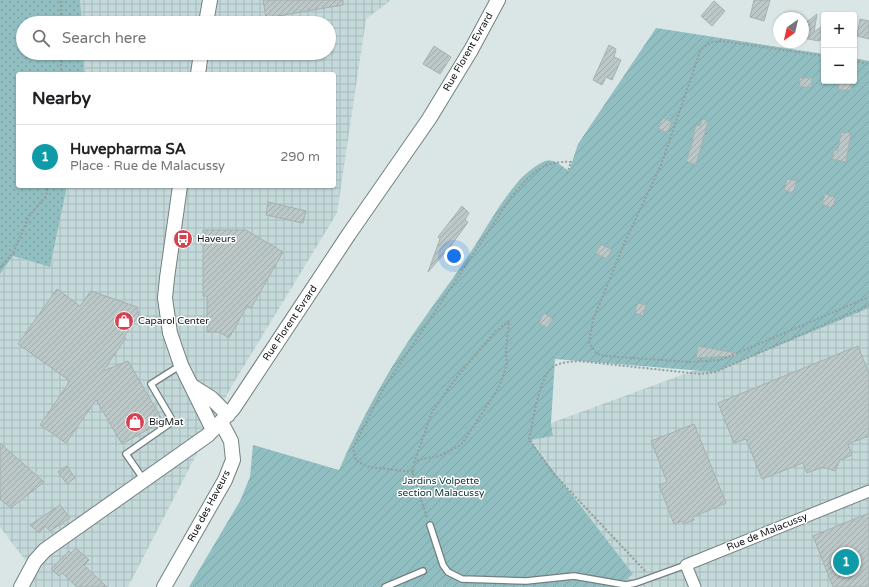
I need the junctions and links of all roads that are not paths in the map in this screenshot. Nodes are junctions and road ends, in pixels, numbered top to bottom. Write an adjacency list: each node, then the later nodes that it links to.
1 (210, 0): 3 (street)
2 (498, 0): 9 (street, Rue Florent Evrard)
3 (207, 16)
4 (200, 60): 5 (street)
5 (198, 72)
6 (180, 188): 7 (street)
7 (181, 365): 8 (street); 10 (lane)
8 (192, 386): 9 (street); 9 (street)
9 (221, 423): 10 (street, Rue Florent Evrard); 16 (street, Rue des Haveurs)
10 (144, 480): 15 (street, Rue Florent Evrard)
11 (869, 491): 13 (street, Rue de Malacussy)
12 (430, 525): 13 (lane)
13 (686, 565): 18 (street)
14 (423, 571): 17 (lane)
15 (21, 587)
16 (164, 587)
17 (385, 587)
18 (694, 587)

